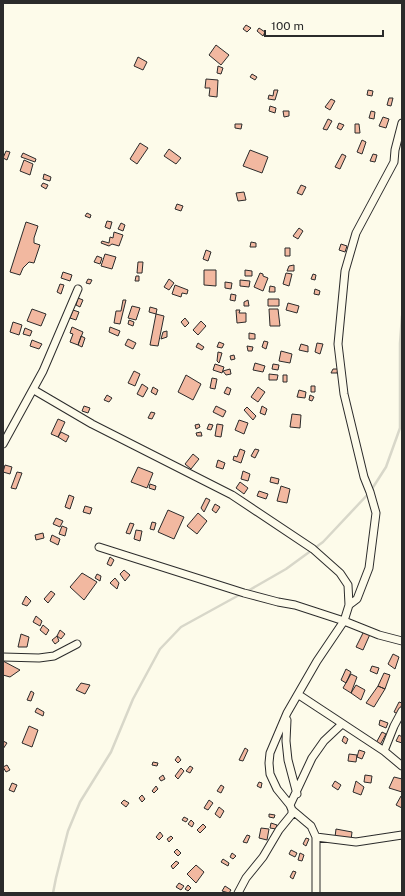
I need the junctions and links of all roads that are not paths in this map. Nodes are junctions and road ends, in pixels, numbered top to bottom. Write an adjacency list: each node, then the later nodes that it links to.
1 (402, 123): 6 (street)
2 (78, 289): 3 (street)
3 (34, 390): 4 (street); 6 (street)
4 (3, 444)
5 (99, 547): 7 (street)
6 (349, 606): 7 (street)
7 (344, 621): 8 (street); 11 (street)
8 (402, 642)
9 (77, 644): 10 (street)
10 (3, 657)
11 (299, 695): 13 (street); 14 (street)
12 (402, 711): 15 (street)
13 (287, 714): 17 (street); 18 (street)
14 (342, 724): 15 (street); 17 (street)
15 (384, 751): 16 (street)
16 (402, 766)
17 (296, 794): 18 (street)
18 (291, 807): 20 (street); 21 (street)
19 (402, 835): 20 (street)
20 (316, 838): 22 (street)
21 (238, 893)
22 (316, 893)

